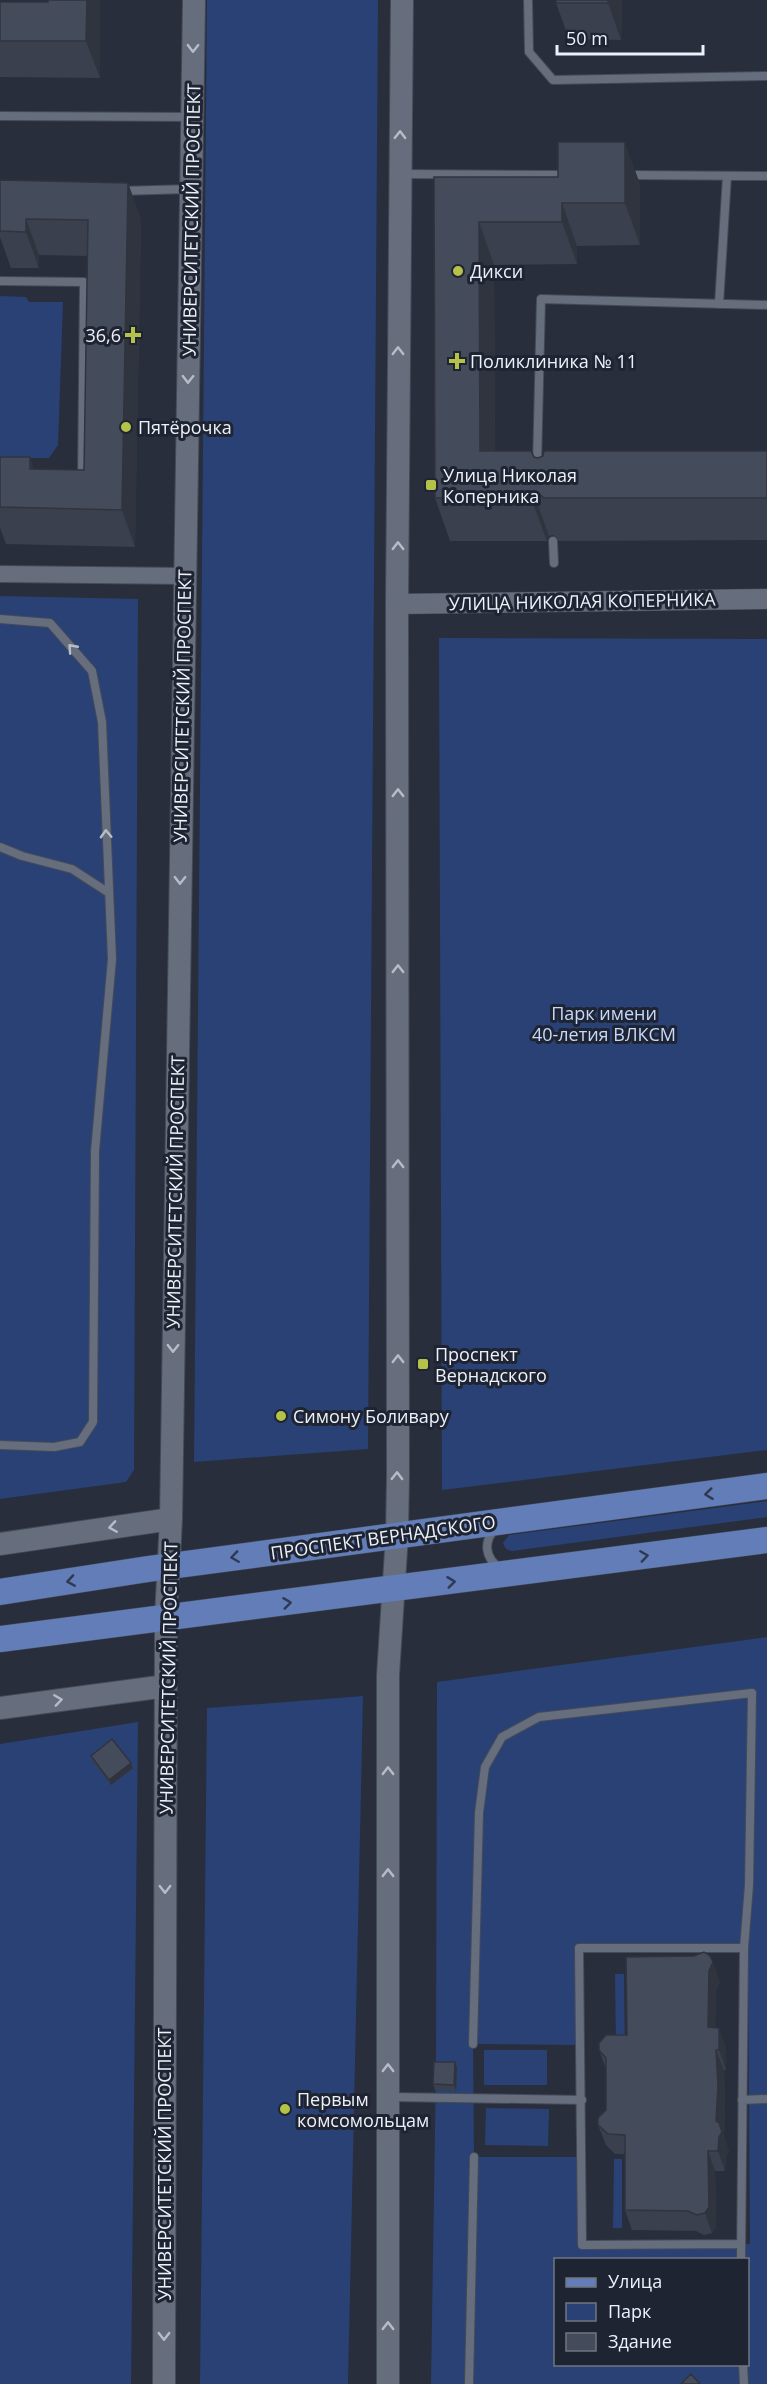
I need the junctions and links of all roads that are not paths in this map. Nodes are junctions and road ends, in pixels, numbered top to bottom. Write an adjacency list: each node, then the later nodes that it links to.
1 (194, 0): 6 (main road, УНИВЕРСИТЕТСКИЙ ПРОСПЕКТ, one-way to 6)
2 (402, 0): 7 (main road, one-way to 2)
3 (528, 0): 4 (lane)
4 (767, 76)
5 (0, 116): 6 (lane)
6 (192, 117): 12 (main road, УНИВЕРСИТЕТСКИЙ ПРОСПЕКТ)
7 (399, 174): 8 (lane); 24 (main road, one-way to 7)
8 (575, 175)
9 (610, 175): 10 (lane)
10 (727, 176): 11 (lane); 15 (lane)
11 (767, 176)
12 (191, 189): 13 (lane); 22 (main road, УНИВЕРСИТЕТСКИЙ ПРОСПЕКТ, one-way to 22)
13 (107, 191)
14 (0, 281): 18 (lane)
15 (719, 304): 16 (lane); 17 (lane)
16 (767, 305)
17 (553, 465)
18 (70, 483)
19 (554, 541): 20 (lane)
20 (554, 563)
21 (0, 574): 22 (street)
22 (185, 576): 30 (main road, УНИВЕРСИТЕТСКИЙ ПРОСПЕКТ, one-way to 30)
23 (767, 599): 24 (street, УЛИЦА НИКОЛАЯ КОПЕРНИКА)
24 (398, 604): 32 (main road, one-way to 24)
25 (0, 619): 27 (lane, one-way to 25)
26 (0, 847): 27 (lane)
27 (109, 893): 28 (lane)
28 (0, 1445)
29 (767, 1486): 31 (main road, ПРОСПЕКТ ВЕРНАДСКОГО, one-way to 31)
30 (171, 1519): 34 (main road, one-way to 34); 35 (main road, УНИВЕРСИТЕТСКИЙ ПРОСПЕКТ)
31 (509, 1520): 32 (main road, ПРОСПЕКТ ВЕРНАДСКОГО); 36 (lane)
32 (397, 1534): 35 (main road, ПРОСПЕКТ ВЕРНАДСКОГО, one-way to 35); 37 (main road)
33 (767, 1540): 36 (main road, one-way to 33)
34 (0, 1544)
35 (170, 1566): 38 (main road, ПРОСПЕКТ ВЕРНАДСКОГО, one-way to 38); 39 (main road, УНИВЕРСИТЕТСКИЙ ПРОСПЕКТ)
36 (518, 1573): 37 (main road, one-way to 36)
37 (393, 1590): 39 (main road, one-way to 37); 45 (main road, one-way to 37)
38 (0, 1592)
39 (166, 1617): 40 (main road); 41 (main road, УНИВЕРСИТЕТСКИЙ ПРОСПЕКТ)
40 (0, 1639)
41 (166, 1686): 42 (main road, one-way to 41); 53 (main road, УНИВЕРСИТЕТСКИЙ ПРОСПЕКТ, one-way to 53)
42 (0, 1708)
43 (744, 1948): 44 (lane); 47 (lane); 48 (lane)
44 (473, 2044)
45 (388, 2097): 47 (lane); 54 (main road, one-way to 45)
46 (767, 2099): 48 (lane)
47 (582, 2100): 50 (lane)
48 (742, 2100): 50 (lane)
49 (474, 2157): 55 (lane)
50 (740, 2244): 51 (lane)
51 (741, 2258)
52 (743, 2366): 56 (lane)
53 (164, 2384)
54 (388, 2384)
55 (469, 2384)
56 (744, 2384)

